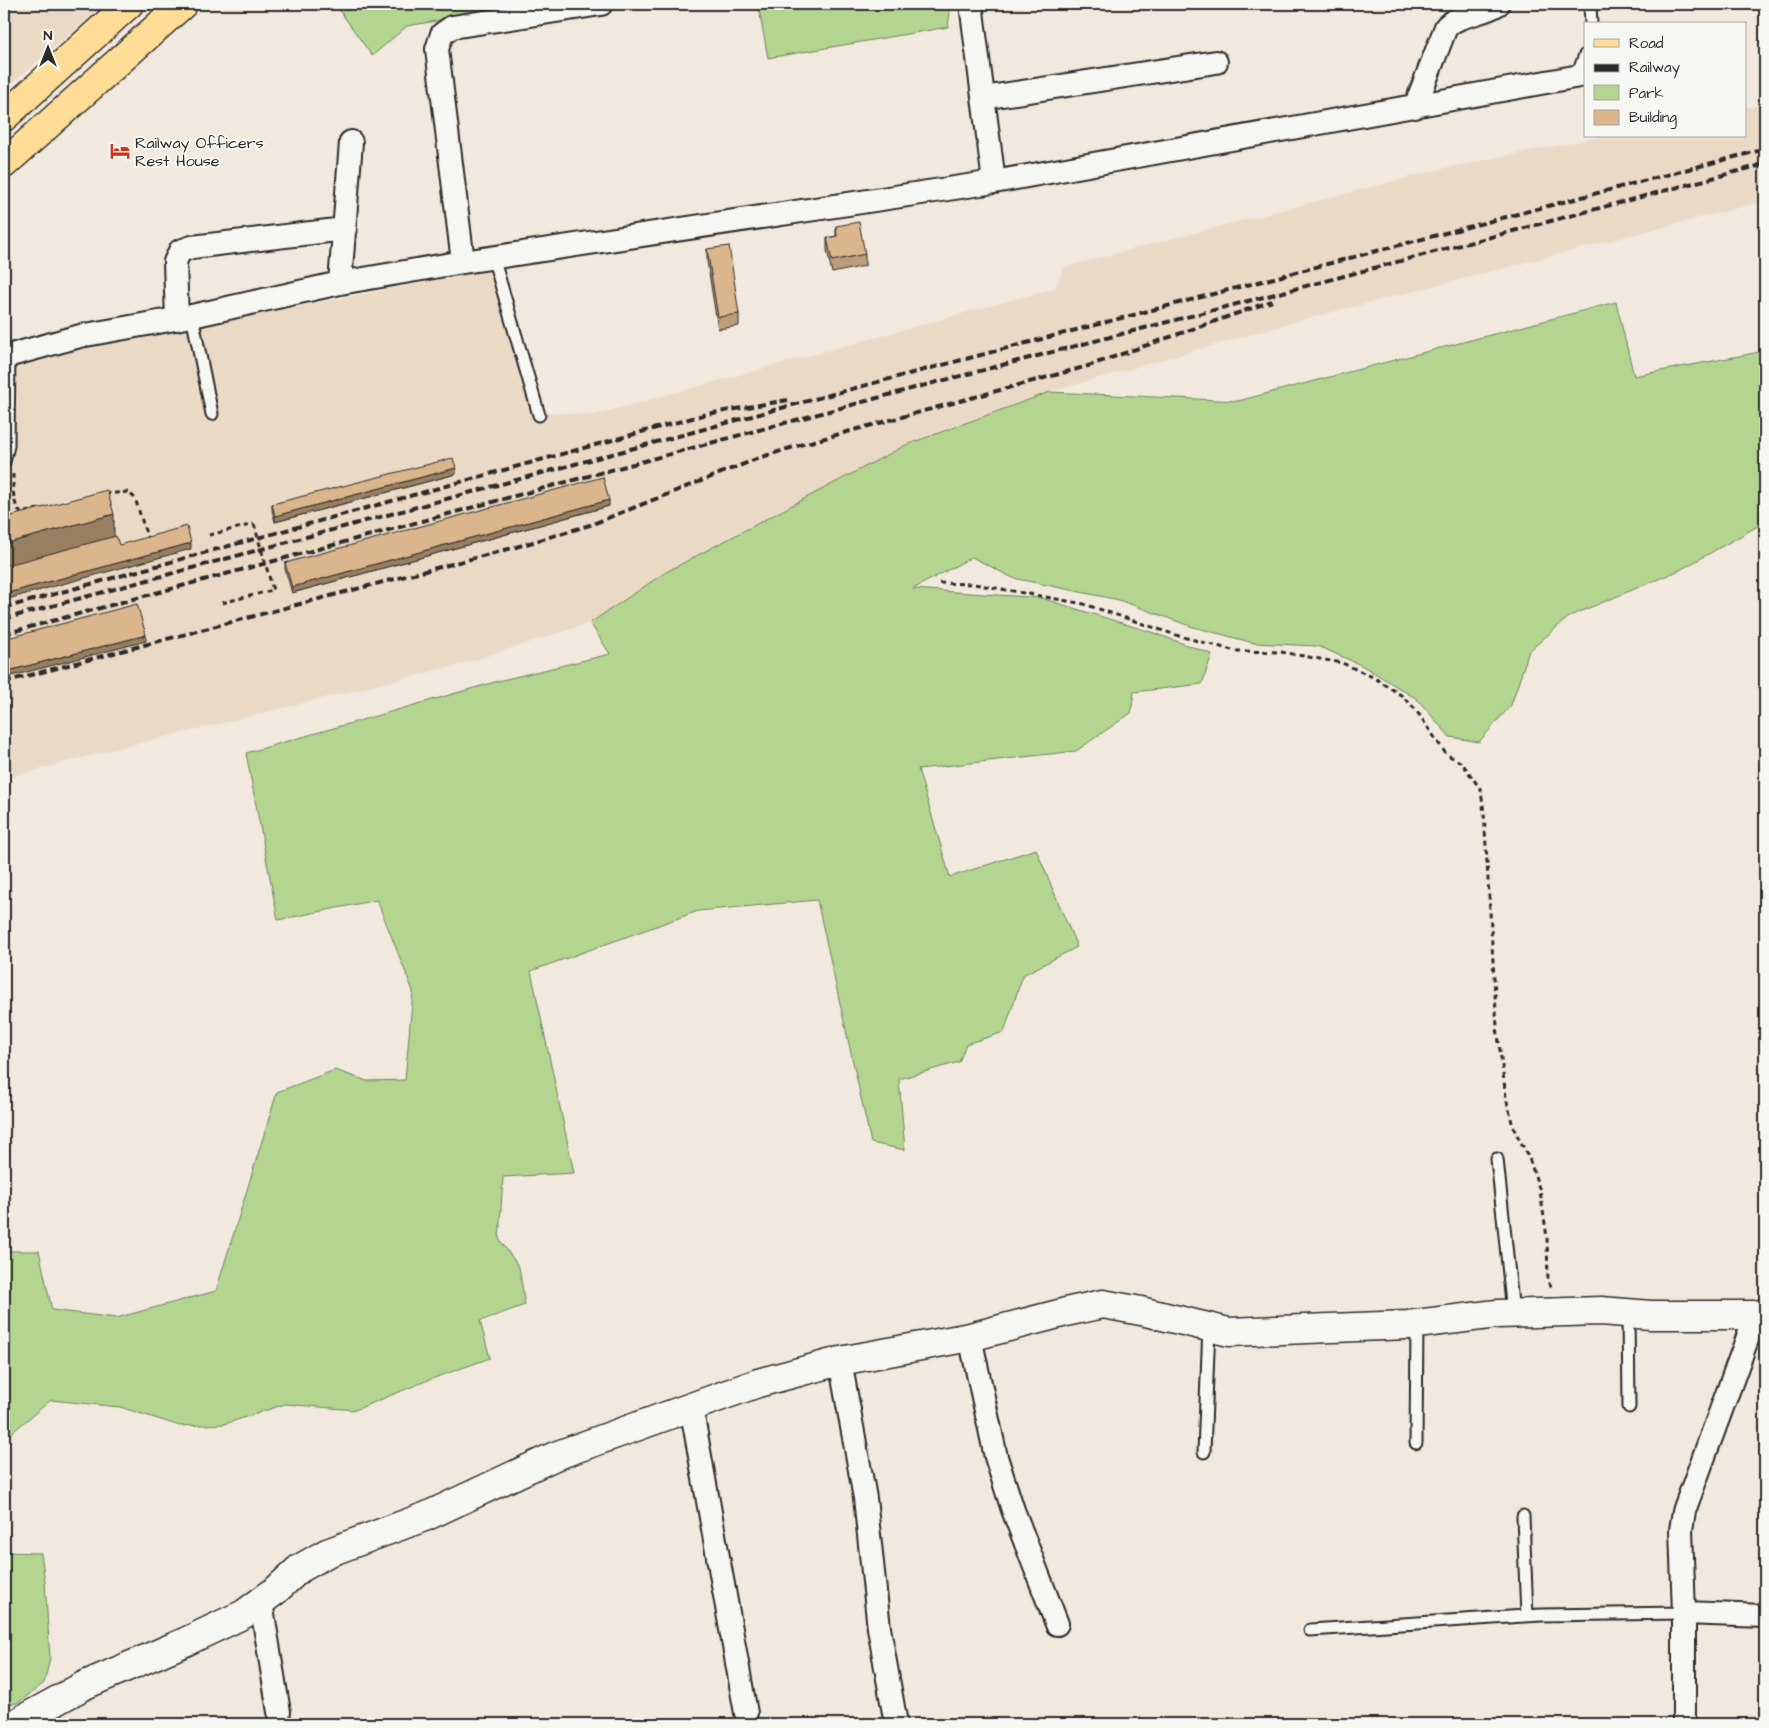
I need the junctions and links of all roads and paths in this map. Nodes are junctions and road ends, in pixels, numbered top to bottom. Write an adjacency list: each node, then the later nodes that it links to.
1 (129, 4): 13 (main road)
2 (601, 4): 19 (street)
3 (970, 4): 11 (street)
4 (1498, 4): 12 (street)
5 (1590, 4): 7 (lane)
6 (166, 9): 15 (main road)
7 (1591, 22)
8 (1584, 60): 10 (lane)
9 (1216, 62): 11 (street)
10 (1581, 76): 12 (street)
11 (983, 98): 16 (street)
12 (1415, 106): 16 (street)
13 (4, 117)
14 (351, 142): 17 (street)
15 (4, 164)
16 (994, 182): 18 (street)
17 (345, 229): 20 (street); 21 (street)
18 (493, 257): 19 (street); 24 (lane)
19 (463, 262): 20 (street)
20 (340, 283): 21 (street)
21 (185, 318): 22 (street); 23 (lane)
22 (6, 356): 25 (lane)
23 (212, 414)
24 (539, 415)
25 (4, 462)
26 (14, 472): 28 (path)
27 (102, 495): 30 (path)
28 (39, 509)
29 (209, 535): 32 (path, bridge)
30 (148, 540)
31 (939, 584): 35 (path)
32 (222, 603)
33 (1497, 1159): 34 (lane)
34 (1514, 1313): 35 (street); 38 (street)
35 (1565, 1313): 36 (street)
36 (1628, 1313): 37 (street); 43 (lane)
37 (1761, 1314): 48 (street)
38 (1417, 1324): 39 (street); 44 (lane)
39 (1209, 1327): 40 (street); 45 (lane)
40 (970, 1337): 41 (street); 51 (street)
41 (840, 1361): 42 (street); 57 (street)
42 (691, 1406): 47 (street); 54 (street)
43 (1629, 1407)
44 (1416, 1443)
45 (1204, 1452)
46 (1523, 1516): 49 (lane)
47 (261, 1602): 53 (street); 55 (street)
48 (1684, 1613): 49 (lane); 50 (street); 58 (street)
49 (1527, 1616): 52 (lane)
50 (1765, 1616)
51 (1057, 1624)
52 (1310, 1630)
53 (279, 1712)
54 (746, 1713)
55 (38, 1717): 56 (street)
56 (14, 1724)
57 (896, 1724)
58 (1684, 1724)

